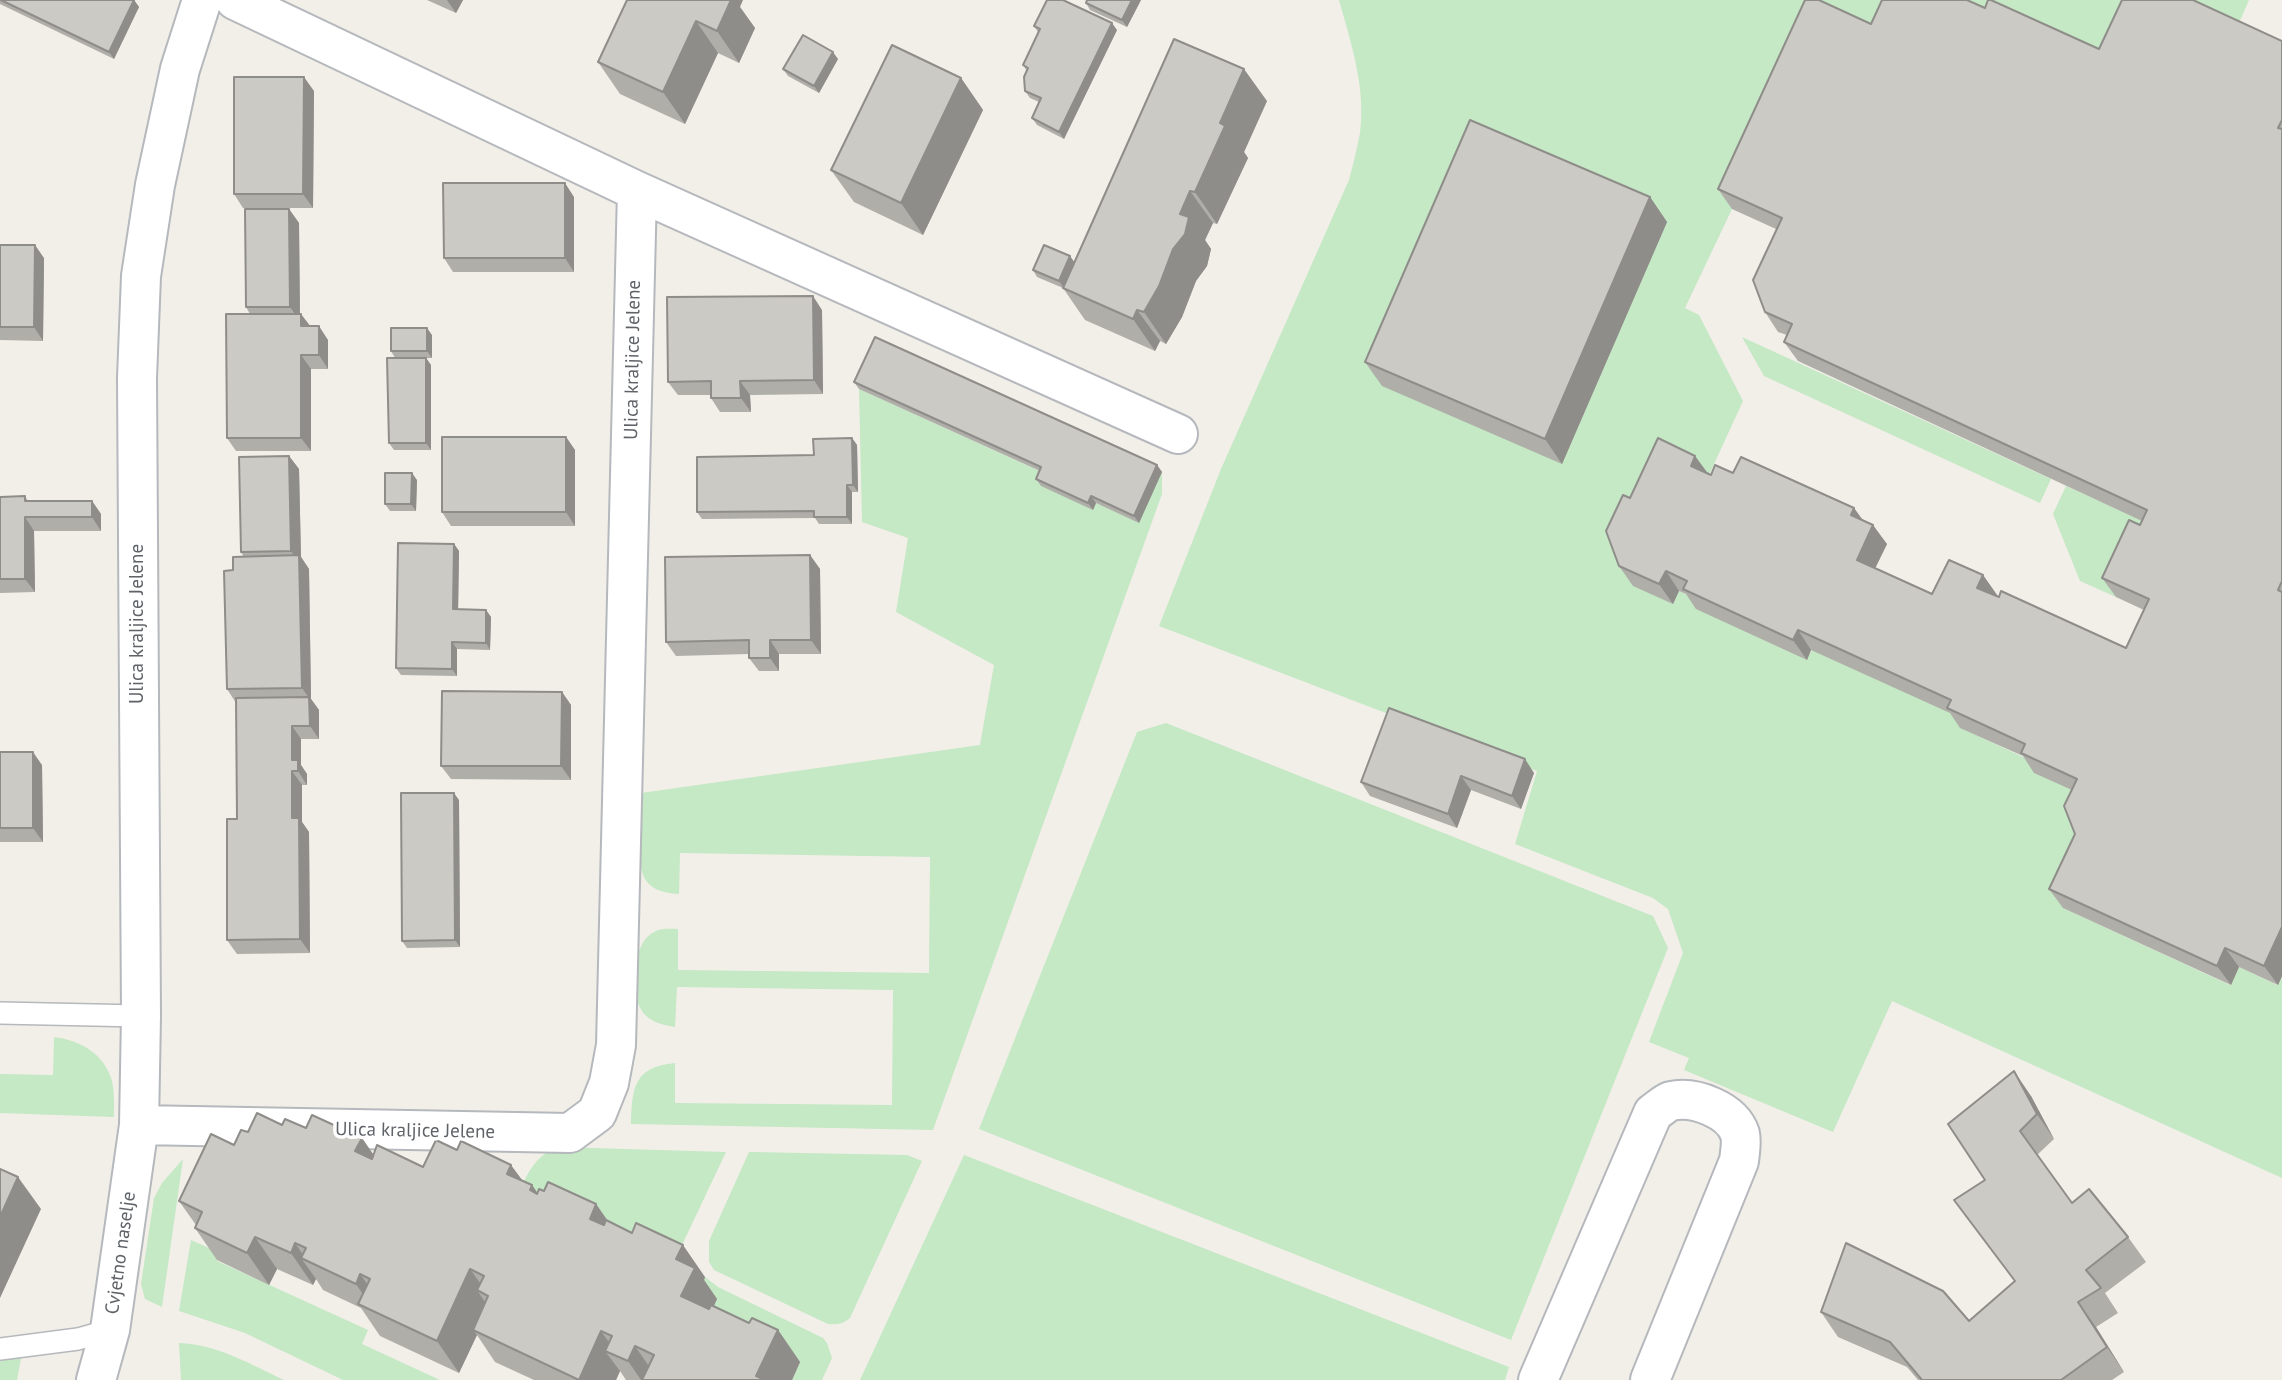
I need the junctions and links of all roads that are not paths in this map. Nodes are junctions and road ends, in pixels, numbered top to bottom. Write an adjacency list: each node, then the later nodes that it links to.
1 (202, 0): 6 (street, Ulica kraljice Jelene)
2 (235, 0): 3 (street)
3 (636, 191): 4 (street); 7 (street, Ulica kraljice Jelene)
4 (1178, 434)
5 (0, 1013): 6 (lane)
6 (141, 1016): 7 (street, Ulica kraljice Jelene)
7 (139, 1125): 8 (street, Cvjetno naselje)
8 (110, 1330): 9 (lane); 10 (street, Cvjetno naselje)
9 (0, 1349)
10 (96, 1380)
11 (1538, 1380): 12 (street)
12 (1650, 1380)

